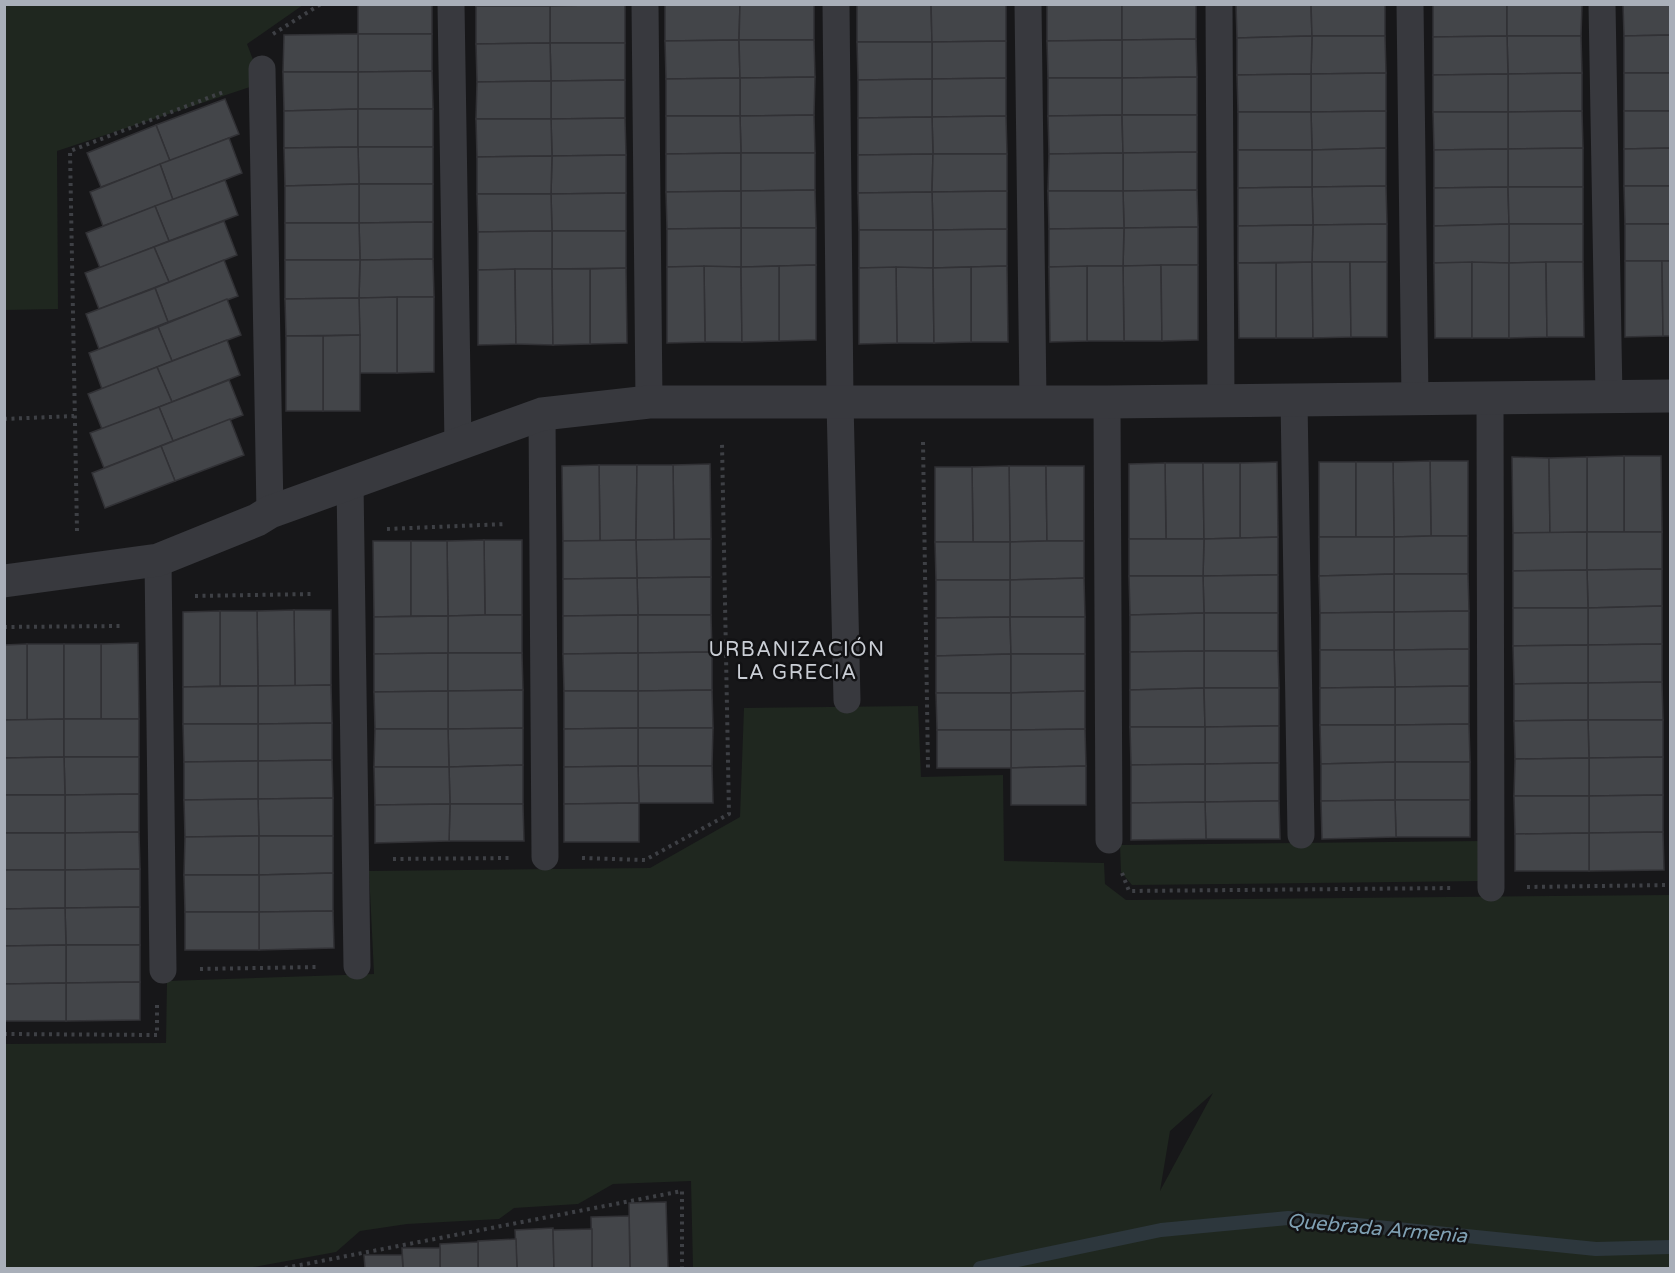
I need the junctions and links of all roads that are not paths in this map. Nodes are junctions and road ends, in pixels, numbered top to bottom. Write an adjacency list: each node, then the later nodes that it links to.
1 (452, 4): 20 (lane)
2 (645, 4): 16 (lane)
3 (836, 4): 17 (lane)
4 (1028, 4): 14 (lane)
5 (1219, 4): 15 (lane)
6 (1410, 4): 12 (lane)
7 (1602, 4): 10 (lane)
8 (262, 76): 22 (lane)
9 (1671, 396): 10 (street)
10 (1609, 397): 11 (street)
11 (1490, 398): 12 (street); 29 (lane)
12 (1415, 399): 13 (street)
13 (1294, 400): 15 (street); 26 (lane)
14 (1032, 401): 17 (street); 18 (street)
15 (1221, 401): 18 (street)
16 (649, 402): 17 (street); 19 (street)
17 (840, 402): 25 (lane)
18 (1107, 402): 27 (lane)
19 (542, 414): 20 (street); 28 (lane)
20 (458, 444): 21 (street)
21 (350, 483): 22 (street); 30 (lane)
22 (270, 512): 23 (street)
23 (158, 560): 24 (street); 31 (lane)
24 (4, 580)
25 (847, 700)
26 (1301, 835)
27 (1109, 840)
28 (545, 857)
29 (1491, 888)
30 (357, 966)
31 (164, 970)

